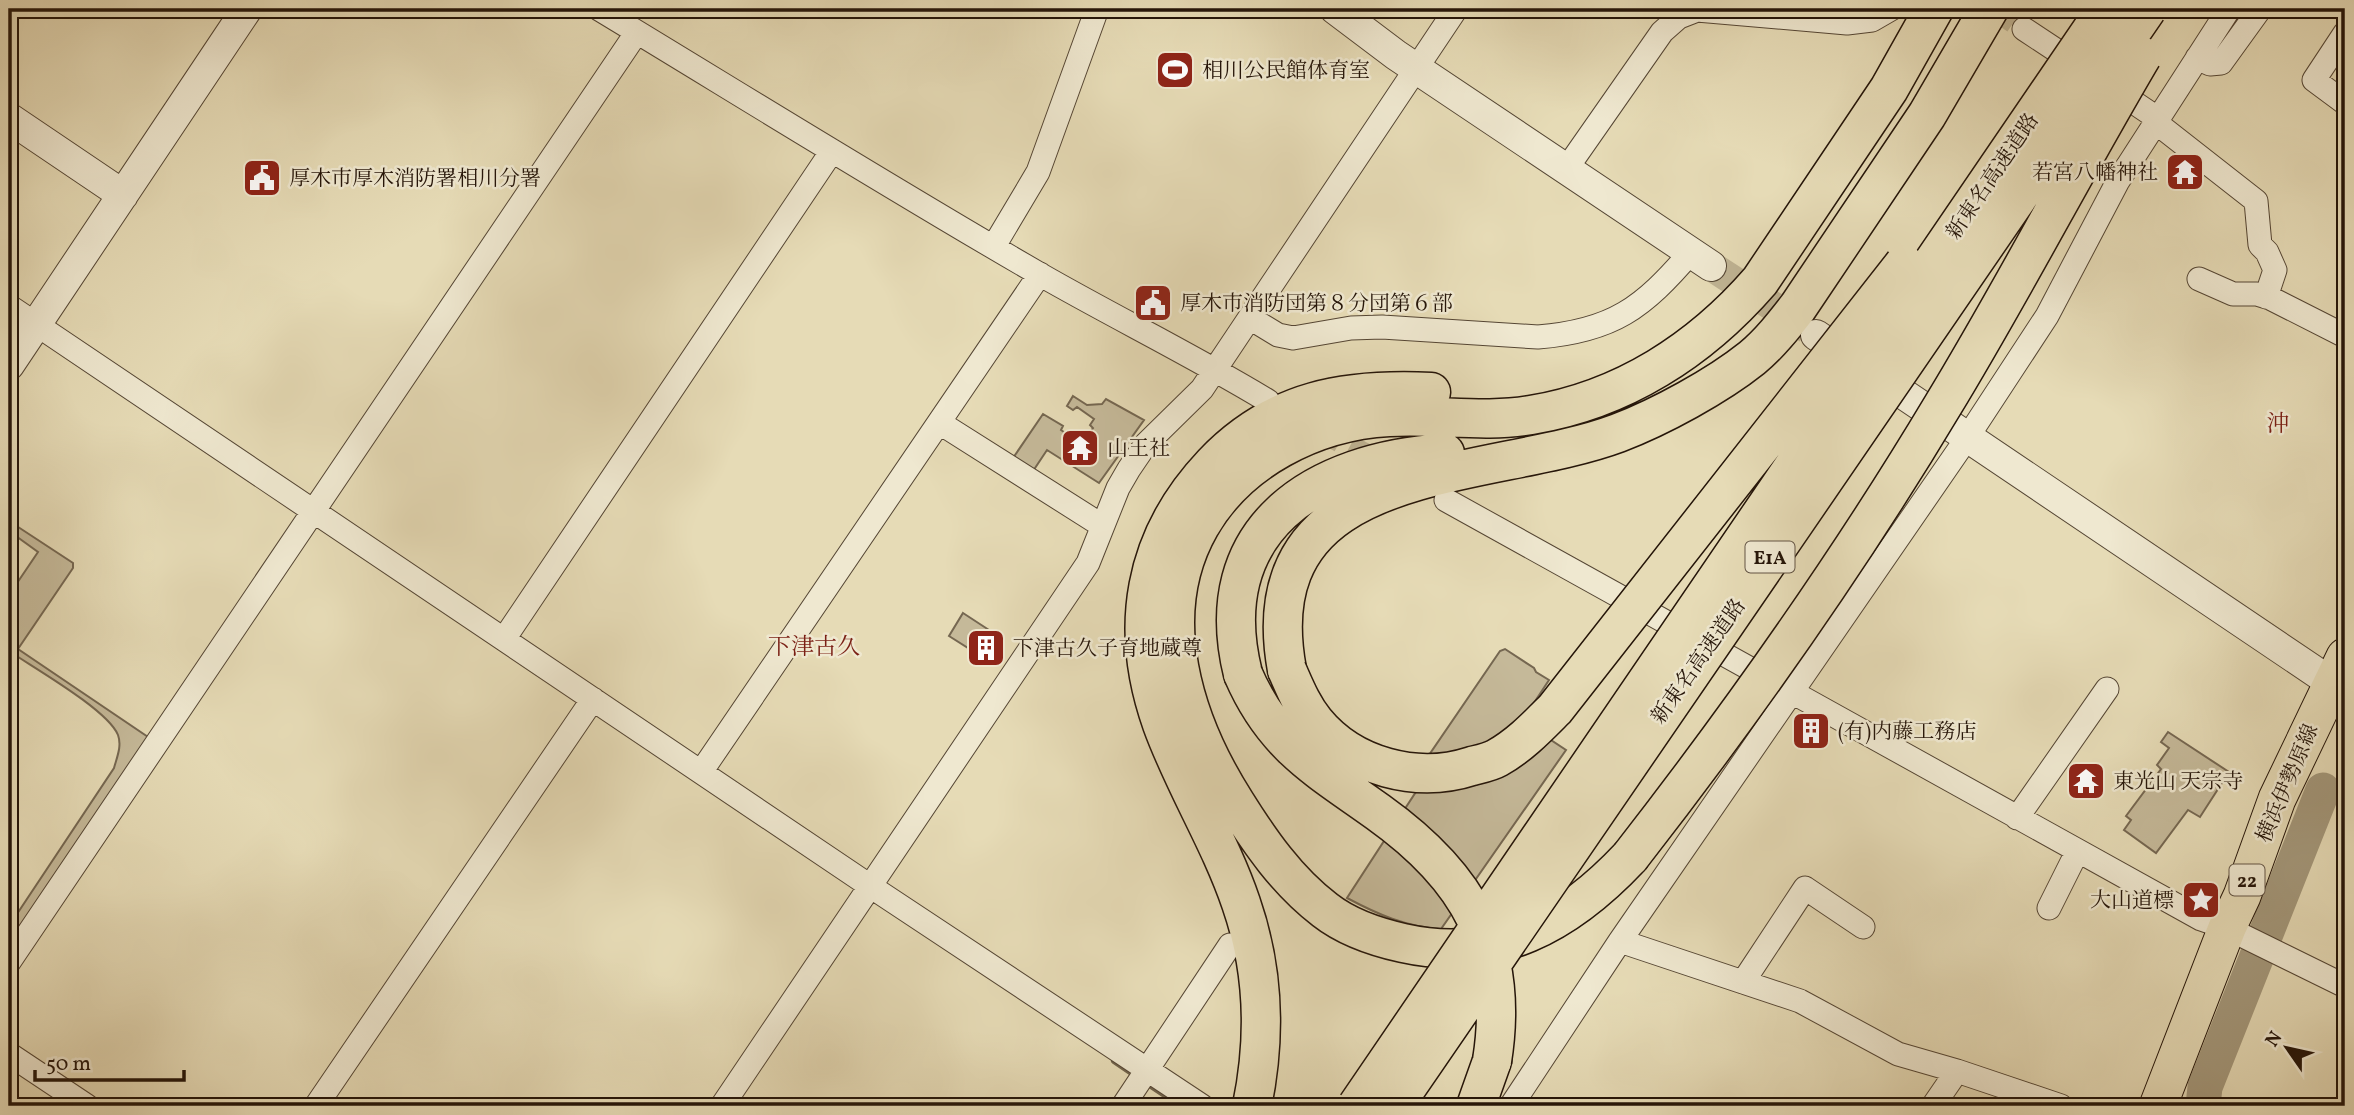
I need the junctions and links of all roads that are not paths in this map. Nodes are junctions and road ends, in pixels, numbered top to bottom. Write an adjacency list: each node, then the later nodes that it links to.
1 (247, 9): 28 (street)
2 (599, 9): 17 (street)
3 (1097, 9): 29 (street)
4 (1335, 9): 20 (street)
5 (1456, 9): 20 (street)
6 (1891, 9): 27 (street)
7 (1934, 9): 21 (highway)
8 (1963, 9): 21 (highway)
9 (1989, 9): 23 (highway)
10 (2090, 9): 45 (highway, bridge)
11 (2106, 9): 75 (highway, 新東名高速道路 / E1A, bridge)
12 (2147, 9): 76 (highway, 新東名高速道路 / E1A, bridge)
13 (2170, 9): 41 (highway, bridge)
14 (2229, 9): 19 (street)
15 (2260, 9): 19 (street)
16 (2019, 19): 23 (highway); 25 (street)
17 (638, 32): 26 (street); 47 (street)
18 (2345, 33): 22 (street)
19 (2197, 58): 25 (street)
20 (1415, 68): 27 (street); 35 (street)
21 (1889, 89): 41 (highway)
22 (2345, 103)
23 (1927, 115): 45 (highway)
24 (9, 118): 28 (street)
25 (2157, 118): 33 (street); 44 (street)
26 (832, 151): 29 (street); 49 (street)
27 (1567, 168): 30 (street)
28 (123, 195): 36 (street)
29 (994, 246): 31 (street)
30 (1701, 259): 35 (street)
31 (1040, 274): 40 (street); 43 (street)
32 (2199, 279): 33 (street)
33 (2266, 297): 38 (street)
34 (9, 306): 36 (street)
35 (1250, 318): 40 (street)
36 (37, 323): 39 (street); 47 (street)
37 (1816, 335): 44 (street)
38 (2345, 336)
39 (9, 365)
40 (1215, 369): 42 (street); 48 (street)
41 (1608, 392): 74 (highway)
42 (1268, 401)
43 (940, 423): 48 (street); 54 (street)
44 (1968, 438): 50 (street); 52 (street)
45 (1580, 444): 77 (highway, bridge)
46 (1446, 500): 52 (street)
47 (311, 517): 49 (street); 63 (street)
48 (1101, 526): 57 (street)
49 (504, 639): 53 (street)
50 (2338, 670): 60 (main road, 横浜伊勢原線 / 22)
51 (2107, 689): 55 (street)
52 (1791, 692): 55 (street); 61 (street)
53 (589, 704): 54 (street); 70 (street)
54 (701, 772): 57 (street)
55 (2017, 818): 56 (street)
56 (2077, 852): 58 (street); 60 (street)
57 (866, 892): 68 (street); 71 (street)
58 (2049, 908)
59 (1863, 927): 64 (street)
60 (2250, 940): 65 (street); 81 (main road, 横浜伊勢原線 / 22)
61 (1620, 941): 64 (street); 78 (street)
62 (1230, 945): 68 (street)
63 (9, 961)
64 (1743, 982): 67 (street)
65 (2345, 986)
66 (9, 1054): 69 (street)
67 (1957, 1071): 79 (street); 80 (street)
68 (1143, 1077): 72 (street); 73 (street)
69 (87, 1106)
70 (316, 1106)
71 (722, 1106)
72 (1123, 1106)
73 (1202, 1106)
74 (1252, 1106)
75 (1357, 1106)
76 (1394, 1106)
77 (1476, 1106)
78 (1511, 1106)
79 (1933, 1106)
80 (2061, 1106)
81 (2158, 1106)

